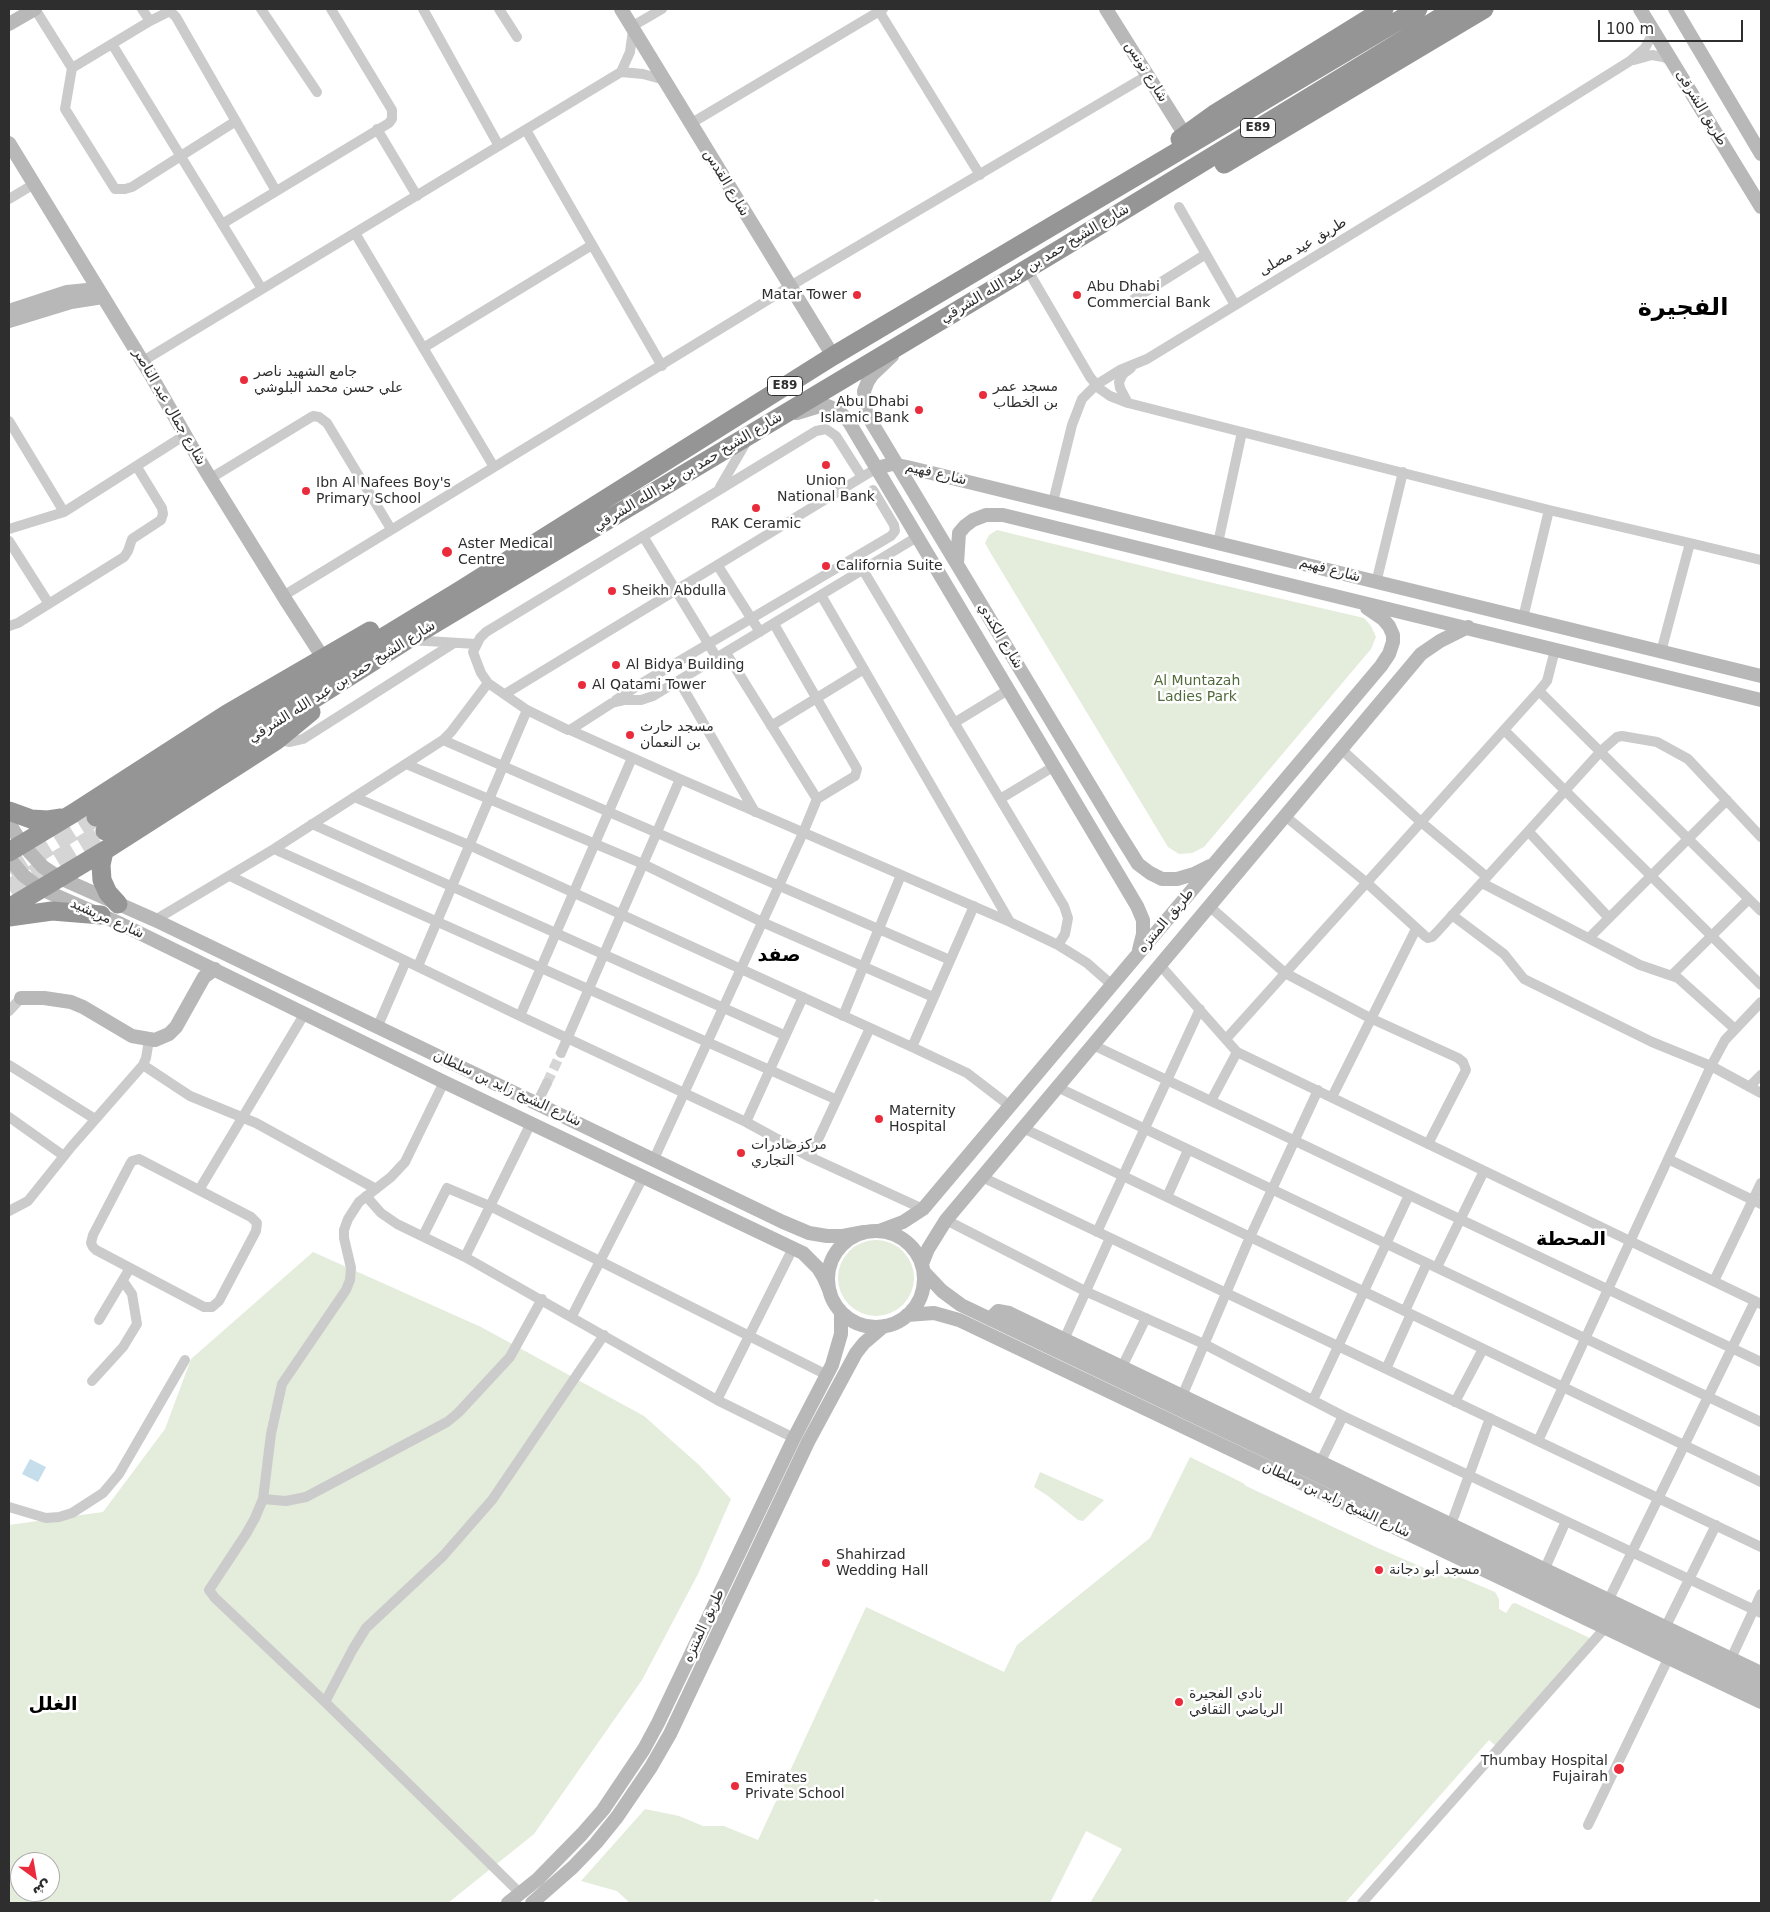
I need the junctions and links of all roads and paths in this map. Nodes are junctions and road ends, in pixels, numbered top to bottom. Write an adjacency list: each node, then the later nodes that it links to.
1 (24, 9): 19 (street)
2 (35, 9): 19 (street); 26 (street)
3 (142, 9): 18 (street)
4 (261, 9): 30 (street)
5 (331, 9): 33 (street)
6 (423, 9): 37 (street)
7 (621, 9): 20 (street, شارع القدس)
8 (662, 9): 20 (street)
9 (1108, 9): 28 (street, شارع تونس)
10 (1384, 9): 35 (highway)
11 (1418, 9): 42 (highway, شارع الشيخ حمد بن عبد الله الشرقي / E89)
12 (1454, 9): 53 (highway, شارع الشيخ حمد بن عبد الله الشرقي / E89)
13 (1484, 9): 53 (highway)
14 (1640, 9): 21 (street, طريق الشرقى)
15 (502, 10): 22 (street)
16 (881, 10): 32 (street); 40 (street)
17 (1677, 11): 38 (street, طريق الشرقى)
18 (150, 21): 23 (street); 31 (street)
19 (10, 23)
20 (632, 29): 27 (street); 29 (street, شارع القدس)
21 (1654, 31): 24 (street, طريق عيد مصلى); 25 (street, طريق الشرقى)
22 (517, 37)
23 (112, 44): 26 (street); 39 (street)
24 (1630, 61): 25 (street, طريق عيد مصلى); 60 (street, طريق عيد مصلى)
25 (1674, 62): 41 (street, طريق الشرقى)
26 (72, 68): 39 (street)
27 (621, 72): 29 (street); 34 (street)
28 (1148, 75): 35 (street, شارع تونس); 40 (street)
29 (664, 80): 32 (street, شارع القدس)
30 (317, 92)
31 (236, 121): 39 (street); 44 (street)
32 (690, 124): 56 (street, شارع القدس)
33 (377, 129): 44 (street); 46 (street)
34 (526, 130): 37 (street); 52 (street)
35 (1185, 135): 42 (highway)
36 (9, 143): 43 (street, شارع جمال عبد الناصر)
37 (499, 146): 46 (street)
38 (1761, 154)
39 (181, 156): 50 (street)
40 (980, 174): 56 (street)
41 (1743, 178): 45 (street); 49 (street, طريق الشرقى)
42 (1129, 182): 65 (highway, شارع الشيخ حمد بن عبد الله الشرقي / E89)
43 (34, 184): 47 (street); 58 (street, شارع جمال عبد الناصر)
44 (276, 191): 50 (street)
45 (1761, 194)
46 (417, 196): 51 (street)
47 (9, 199)
48 (1179, 207): 54 (street)
49 (1761, 207)
50 (222, 224): 57 (street)
51 (354, 233): 57 (street); 64 (street)
52 (592, 245): 64 (street); 68 (street)
53 (1062, 248): 55 (highway, شارع الشيخ حمد بن عبد الله الشرقي / E89)
54 (1206, 254): 59 (street); 60 (street)
55 (1027, 269): 63 (highway, شارع الشيخ حمد بن عبد الله الشرقي / E89); 69 (street)
56 (790, 286): 65 (street, شارع القدس); 68 (street)
57 (262, 289): 66 (street)
58 (100, 293): 61 (street); 62 (street); 66 (street, شارع جمال عبد الناصر)
59 (1134, 299)
60 (1235, 305): 67 (street, طريق عيد مصلى)
61 (9, 310)
62 (9, 321)
63 (909, 340): 71 (highway, شارع الشيخ حمد بن عبد الله الشرقي / E89); 76 (street, شارع الكندي)
64 (423, 348): 78 (street)
65 (833, 356): 122 (highway, شارع الشيخ حمد بن عبد الله الشرقي / E89)
66 (143, 361): 74 (street, شارع جمال عبد الناصر)
67 (1136, 364): 69 (street, طريق عيد مصلى); 70 (street)
68 (662, 366): 78 (street)
69 (1096, 385): 70 (street); 85 (street, طريق عيد مصلى)
70 (1128, 403): 73 (street)
71 (774, 420): 75 (highway, شارع الشيخ حمد بن عبد الله الشرقي / E89); 79 (street, شارع الكندي)
72 (9, 421): 87 (street)
73 (1242, 432): 80 (street); 93 (street)
74 (185, 435): 77 (street); 82 (street, شارع جمال عبد الناصر)
75 (750, 435): 83 (street); 114 (highway, شارع الشيخ حمد بن عبد الله الشرقي / E89)
76 (898, 465): 79 (street); 85 (street, شارع فهيم); 96 (street, شارع الكندي)
77 (137, 467): 87 (street); 107 (street)
78 (494, 467): 89 (street)
79 (877, 468): 81 (street); 91 (street, شارع الكندي)
80 (1403, 472): 86 (street); 100 (street)
81 (862, 477): 83 (street); 97 (street)
82 (211, 478): 89 (street); 104 (street, شارع جمال عبد الناصر)
83 (718, 490): 90 (street)
84 (873, 490): 108 (street)
85 (1054, 502): 93 (street, شارع فهيم)
86 (1549, 510): 94 (street); 109 (street)
87 (64, 512): 88 (street)
88 (9, 529)
89 (392, 529): 104 (street)
90 (643, 536): 102 (street); 116 (street)
91 (917, 538): 98 (street); 106 (street, شارع الكندي)
92 (9, 542): 107 (street)
93 (1218, 543): 99 (street, شارع فهيم)
94 (1690, 543): 95 (street); 120 (street)
95 (1761, 560)
96 (957, 564): 101 (street, شارع الكندي); 105 (street, شارع فهيم)
97 (718, 566): 102 (street); 108 (street)
98 (862, 570): 103 (street); 139 (street)
99 (1345, 574): 100 (street, شارع فهيم); 105 (street)
100 (1376, 583): 109 (street, شارع فهيم)
101 (973, 590): 106 (street); 180 (street, شارع الكندي)
102 (676, 591): 117 (street); 132 (street)
103 (821, 595): 110 (street); 124 (street)
104 (283, 596): 122 (street, شارع جمال عبد الناصر)
105 (1343, 598): 112 (street, شارع فهيم); 131 (street, طريق المنتزه)
106 (954, 600): 129 (street, شارع الكندي)
107 (49, 604): 111 (street)
108 (752, 618): 113 (street); 117 (street)
109 (1523, 618): 118 (street, شارع فهيم)
110 (774, 624): 113 (street); 133 (street)
111 (9, 626)
112 (1468, 627): 119 (street, شارع فهيم); 136 (street, طريق المنتزه)
113 (760, 632): 121 (street)
114 (407, 640): 115 (street); 126 (highway, شارع الشيخ حمد بن عبد الله الشرقي)
115 (454, 643): 116 (street); 141 (street)
116 (476, 644): 128 (street)
117 (709, 644): 121 (street); 135 (street)
118 (1640, 646): 120 (street, شارع فهيم); 123 (street)
119 (1555, 650): 123 (street, شارع فهيم); 130 (street)
120 (1661, 652): 125 (street, شارع فهيم)
121 (721, 655): 127 (street); 140 (street)
122 (327, 663): 126 (highway, شارع الشيخ حمد بن عبد الله الشرقي); 162 (highway)
123 (1630, 668): 134 (street, شارع فهيم)
124 (864, 669): 133 (street); 205 (street)
125 (1761, 676)
126 (348, 677): 138 (highway)
127 (679, 680): 135 (street); 161 (street)
128 (488, 684): 132 (street); 145 (street)
129 (1008, 690): 139 (street); 151 (street, شارع الكندي)
130 (1539, 691): 143 (street); 147 (street)
131 (1360, 692): 136 (street); 180 (street, طريق المنتزه)
132 (505, 694): 137 (street)
133 (816, 698): 140 (street); 155 (street)
134 (1761, 700)
135 (612, 703): 142 (street)
136 (1376, 708): 146 (street, طريق المنتزه)
137 (527, 710): 142 (street); 150 (street)
138 (299, 722): 141 (street); 144 (highway)
139 (954, 723): 157 (street)
140 (771, 726): 155 (street)
141 (322, 727): 144 (street)
142 (570, 730): 148 (street)
143 (1504, 730): 153 (street); 164 (street)
144 (277, 740): 177 (highway)
145 (443, 740): 149 (street); 150 (street)
146 (1341, 749): 163 (street, طريق المنتزه); 164 (street)
147 (1601, 751): 153 (street); 158 (street); 172 (street)
148 (632, 758): 152 (street); 160 (street)
149 (406, 764): 154 (street); 156 (street)
150 (504, 765): 156 (street); 160 (street)
151 (1053, 766): 157 (street); 213 (street, شارع الكندي)
152 (680, 779): 161 (street); 168 (street)
153 (1566, 791): 170 (street); 184 (street)
154 (354, 797): 166 (street); 174 (street)
155 (817, 798): 169 (street)
156 (489, 799): 173 (street); 174 (street)
157 (1000, 799): 211 (street)
158 (1727, 800): 171 (street); 172 (street)
159 (9, 811): 162 (highway)
160 (610, 811): 168 (street); 173 (street)
161 (755, 812): 169 (street)
162 (72, 814): 167 (highway)
163 (1285, 816): 187 (street); 195 (street, طريق المنتزه)
164 (1421, 822): 186 (street); 187 (street)
165 (9, 823): 175 (street, شارع مريشيد)
166 (312, 824): 176 (street); 190 (street)
167 (44, 831): 175 (highway); 179 (street)
168 (657, 832): 181 (street); 189 (street)
169 (803, 832): 182 (street); 189 (street)
170 (1529, 832): 186 (street); 201 (street)
171 (1761, 835)
172 (1688, 839): 184 (street); 192 (street)
173 (595, 844): 181 (street); 191 (street)
174 (469, 845): 190 (street); 191 (street)
175 (15, 848): 179 (street, شارع مريشيد); 188 (street)
176 (274, 849): 183 (street); 203 (street)
177 (104, 851): 185 (highway); 193 (highway)
178 (9, 858): 188 (street, شارع مريشيد)
179 (34, 858): 185 (street, شارع مريشيد); 188 (street)
180 (1216, 862): 213 (street, طريق المنتزه)
181 (643, 864): 198 (street); 204 (street)
182 (901, 875): 194 (street); 207 (street)
183 (230, 876): 202 (street); 215 (street)
184 (1651, 876): 201 (street); 209 (street)
185 (60, 878): 188 (highway); 193 (street, شارع مريشيد)
186 (1484, 880): 200 (street); 210 (street)
187 (1367, 883): 206 (street); 222 (street)
188 (34, 884): 196 (highway); 199 (street, شارع مريشيد)
189 (779, 885): 204 (street); 207 (street)
190 (452, 886): 203 (street); 208 (street)
191 (574, 893): 198 (street); 208 (street)
192 (1748, 899): 197 (street); 209 (street)
193 (118, 904): 202 (street, شارع مريشيد)
194 (974, 906): 205 (street); 214 (street)
195 (1209, 906): 216 (street, طريق المنتزه); 222 (street)
196 (12, 909): 199 (highway)
197 (1761, 911)
198 (621, 914): 212 (street); 221 (street)
199 (101, 915): 220 (street, شارع مريشيد)
200 (1452, 915): 206 (street); 252 (street)
201 (1610, 918): 210 (street)
202 (155, 920): 238 (street, شارع الشيخ زايد بن سلطان)
203 (437, 922): 217 (street); 219 (street)
204 (762, 922): 218 (street); 221 (street)
205 (1010, 922): 211 (street)
206 (1416, 928): 237 (street)
207 (879, 929): 214 (street); 218 (street)
208 (556, 933): 212 (street); 219 (street)
209 (1712, 936): 223 (street); 225 (street)
210 (1589, 938): 223 (street)
211 (1058, 945): 224 (street)
212 (604, 954): 226 (street); 231 (street)
213 (1138, 954): 224 (street, طريق المنتزه)
214 (950, 960): 228 (street)
215 (406, 961): 217 (street); 238 (street)
216 (1160, 965): 232 (street); 246 (street, طريق المنتزه)
217 (418, 966): 235 (street)
218 (864, 966): 228 (street); 236 (street)
219 (541, 968): 226 (street); 235 (street)
220 (215, 969): 234 (street, شارع الشيخ زايد بن سلطان); 244 (street)
221 (740, 969): 227 (street); 231 (street)
222 (1286, 973): 237 (street); 243 (street)
223 (1672, 975): 240 (street)
224 (1112, 985): 267 (street, طريق المنتزه)
225 (1761, 985)
226 (589, 990): 242 (street); 245 (street)
227 (803, 997): 236 (street); 241 (street)
228 (933, 997): 247 (street)
229 (21, 998): 233 (street); 244 (street)
230 (1761, 1002): 240 (street)
231 (722, 1007): 241 (street); 245 (street)
232 (1200, 1009): 243 (street); 255 (street)
233 (9, 1011)
234 (305, 1013): 256 (street, شارع الشيخ زايد بن سلطان); 269 (street)
235 (520, 1016): 242 (street)
236 (843, 1016): 239 (street)
237 (1370, 1018): 263 (street); 276 (street)
238 (377, 1028): 266 (street, شارع الشيخ زايد بن سلطان)
239 (870, 1028): 247 (street); 264 (street)
240 (1735, 1029): 252 (street)
241 (784, 1035): 253 (street)
242 (568, 1039): 249 (street); 262 (street)
243 (1226, 1039): 248 (street)
244 (149, 1040): 251 (street)
245 (706, 1042): 253 (street); 262 (street)
246 (1093, 1045): 255 (street); 258 (street, طريق المنتزه)
247 (912, 1047): 267 (street)
248 (1237, 1052): 260 (street); 265 (street)
249 (561, 1053)
250 (9, 1065): 270 (street)
251 (143, 1065): 269 (street); 270 (street)
252 (1711, 1066): 259 (street); 281 (street)
253 (768, 1070): 264 (street); 271 (street)
254 (1761, 1076): 259 (street)
255 (1168, 1080): 265 (street); 274 (street)
256 (444, 1082): 272 (street, شارع الشيخ زايد بن سلطان); 287 (street)
257 (547, 1083): 266 (street)
258 (1058, 1087): 273 (street, طريق المنتزه); 274 (street)
259 (1749, 1087): 261 (street)
260 (1318, 1090): 263 (street); 275 (street)
261 (1761, 1093)
262 (684, 1094): 271 (street); 280 (street)
263 (1332, 1097): 276 (street)
264 (835, 1100): 279 (street)
265 (1211, 1101): 275 (street)
266 (537, 1103): 280 (street, شارع الشيخ زايد بن سلطان)
267 (1010, 1106): 295 (street, طريق المنتزه)
268 (9, 1117): 278 (street)
269 (242, 1117): 287 (street); 288 (street)
270 (95, 1119): 278 (street)
271 (746, 1122): 279 (street)
272 (530, 1123): 284 (street, شارع الشيخ زايد بن سلطان); 294 (street)
273 (1023, 1128): 283 (street); 285 (street, طريق المنتزه)
274 (1144, 1128): 277 (street); 283 (street)
275 (1295, 1141): 289 (street); 290 (street)
276 (1428, 1144): 282 (street)
277 (1188, 1150): 289 (street); 292 (street)
278 (64, 1156): 296 (street)
279 (810, 1157): 295 (street)
280 (654, 1159): 300 (street, شارع الشيخ زايد بن سلطان)
281 (1668, 1159): 293 (street); 305 (street)
282 (1484, 1171): 298 (street); 305 (street)
283 (1123, 1176): 292 (street); 301 (street)
284 (643, 1177): 307 (street, شارع الشيخ زايد بن سلطان); 309 (street)
285 (982, 1178): 297 (street, طريق المنتزه); 301 (street)
286 (1761, 1183): 293 (street)
287 (376, 1189): 291 (street)
288 (200, 1190): 312 (street); 312 (street)
289 (1273, 1190): 303 (street); 306 (street)
290 (1409, 1195): 298 (street); 306 (street)
291 (366, 1196): 302 (street); 360 (street)
292 (1167, 1197): 303 (street)
293 (1757, 1201): 315 (street)
294 (490, 1206): 302 (street); 308 (street); 309 (street)
295 (923, 1209): 299 (street, طريق المنتزه)
296 (9, 1211)
297 (946, 1220): 313 (street, طريق المنتزه); 318 (street)
298 (1460, 1220): 311 (street); 316 (street)
299 (879, 1231): 300 (street); 313 (street)
300 (864, 1232): 317 (street)
301 (1097, 1232): 304 (street)
302 (423, 1236): 308 (street)
303 (1250, 1237): 319 (street); 320 (street)
304 (1110, 1238): 318 (street); 320 (street)
305 (1630, 1241): 315 (street); 316 (street)
306 (1386, 1244): 310 (street); 319 (street)
307 (793, 1248): 317 (street, شارع الشيخ زايد بن سلطان); 331 (street)
308 (465, 1257): 321 (street)
309 (599, 1261): 326 (street); 331 (street)
310 (1427, 1263): 311 (street); 324 (street)
311 (1437, 1267): 332 (street)
312 (130, 1268): 314 (street)
313 (923, 1268): 325 (street); 334 (street, شارع الشيخ زايد بن سلطان)
314 (122, 1281): 328 (street); 343 (street)
315 (1714, 1281): 322 (street)
316 (1608, 1289): 332 (street); 336 (street)
317 (830, 1292): 323 (street)
318 (1086, 1292): 327 (street); 334 (street)
319 (1364, 1292): 324 (street); 335 (street)
320 (1226, 1293): 333 (street); 335 (street)
321 (542, 1299): 326 (street); 360 (street)
322 (1758, 1302): 336 (street)
323 (841, 1312): 329 (street); 342 (street, طريق المنتزه)
324 (1408, 1313): 337 (street); 340 (street)
325 (907, 1315): 329 (street); 372 (street, شارع الشيخ زايد بن سلطان)
326 (572, 1316): 330 (street)
327 (1146, 1318): 333 (street); 341 (street)
328 (99, 1320)
329 (884, 1326): 383 (street, طريق المنتزه)
330 (604, 1335): 346 (street); 378 (street)
331 (749, 1336): 342 (street); 346 (street)
332 (1586, 1338): 344 (street); 345 (street)
333 (1204, 1344): 347 (street); 348 (street)
334 (1061, 1345): 341 (street, شارع الشيخ زايد بن سلطان)
335 (1338, 1346): 340 (street); 347 (street)
336 (1732, 1348): 339 (street); 345 (street)
337 (1483, 1349): 344 (street); 349 (street)
338 (185, 1360): 361 (street)
339 (1761, 1362)
340 (1386, 1369): 349 (street)
341 (1119, 1373): 348 (street, شارع الشيخ زايد بن سلطان)
342 (827, 1375): 353 (street, طريق المنتزه)
343 (92, 1381)
344 (1563, 1387): 354 (street); 355 (street)
345 (1708, 1397): 352 (street); 355 (street)
346 (718, 1400): 353 (street)
347 (1313, 1400): 350 (street)
348 (1180, 1402): 356 (street, شارع الشيخ زايد بن سلطان)
349 (1456, 1402): 351 (street)
350 (1343, 1416): 356 (street); 357 (street)
351 (1490, 1418): 354 (street); 357 (street)
352 (1761, 1422)
353 (794, 1438): 381 (street, طريق المنتزه)
354 (1538, 1441): 359 (street)
355 (1684, 1445): 358 (street); 359 (street)
356 (1317, 1468): 364 (street, شارع الشيخ زايد بن سلطان)
357 (1468, 1475): 362 (street); 364 (street)
358 (1761, 1482)
359 (1659, 1498): 363 (street); 366 (street)
360 (263, 1499): 378 (street)
361 (9, 1507)
362 (1566, 1521): 366 (street); 367 (street)
363 (1716, 1525): 365 (street); 368 (street)
364 (1449, 1531): 367 (street, شارع الشيخ زايد بن سلطان)
365 (1761, 1547)
366 (1633, 1552): 368 (street); 370 (street)
367 (1542, 1576): 370 (street, شارع الشيخ زايد بن سلطان)
368 (1689, 1578): 371 (street); 373 (street)
369 (1761, 1594): 371 (street)
370 (1606, 1606): 373 (street, شارع الشيخ زايد بن سلطان)
371 (1757, 1612): 375 (street)
372 (1605, 1628): 374 (street, شارع الشيخ زايد بن سلطان); 384 (street)
373 (1663, 1634): 375 (street, شارع الشيخ زايد بن سلطان)
374 (1668, 1659): 379 (street, شارع الشيخ زايد بن سلطان); 380 (street)
375 (1728, 1665): 376 (street); 377 (street, شارع الشيخ زايد بن سلطان)
376 (1761, 1673)
377 (1761, 1687)
378 (325, 1702): 381 (street)
379 (1761, 1702)
380 (1588, 1825)
381 (521, 1894): 382 (street, طريق المنتزه)
382 (508, 1903)
383 (532, 1903)
384 (1362, 1903)

